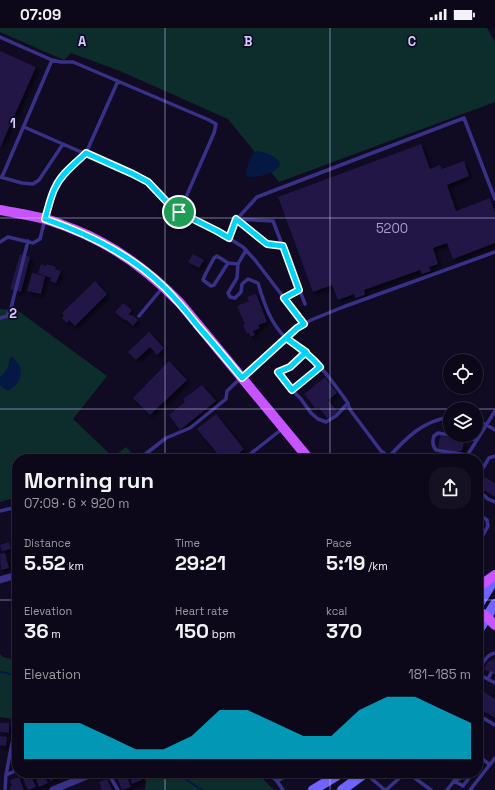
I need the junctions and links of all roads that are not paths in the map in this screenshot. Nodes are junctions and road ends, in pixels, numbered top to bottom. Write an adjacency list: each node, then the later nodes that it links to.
1 (0, 37): 2 (lane)
2 (52, 60): 3 (lane); 4 (lane)
3 (118, 81): 6 (lane); 10 (lane)
4 (24, 127): 5 (lane); 7 (lane)
5 (63, 144): 6 (lane); 7 (lane)
6 (86, 153): 10 (lane); 11 (lane)
7 (1, 177)
8 (495, 200): 12 (lane)
9 (0, 210): 11 (main road)
10 (179, 212): 13 (lane)
11 (45, 219): 14 (lane); 21 (main road)
12 (236, 219): 13 (lane); 16 (lane); 16 (lane)
13 (229, 238): 17 (lane)
14 (28, 241): 15 (lane); 26 (lane)
15 (0, 242)
16 (283, 246): 22 (lane)
17 (246, 250): 20 (lane); 23 (lane)
18 (495, 252): 27 (lane)
19 (228, 263): 19 (lane); 20 (lane)
20 (238, 264): 28 (lane)
21 (164, 286): 25 (lane); 31 (main road)
22 (299, 290): 23 (lane); 24 (lane)
23 (284, 298): 27 (lane)
24 (305, 304)
25 (139, 316)
26 (0, 318)
27 (304, 324): 28 (lane)
28 (286, 338): 29 (lane); 31 (lane)
29 (306, 352): 30 (lane); 32 (lane)
30 (320, 367): 32 (lane); 33 (lane)
31 (242, 378): 38 (main road); 43 (lane)
32 (292, 390): 33 (lane)
33 (348, 403): 46 (lane)
34 (495, 411): 37 (lane)
35 (443, 418): 47 (lane)
36 (483, 423): 37 (lane)
37 (487, 425): 39 (lane); 40 (lane)
38 (283, 428): 44 (lane); 45 (main road)
39 (495, 430)
40 (483, 431)
41 (443, 434): 48 (lane)
42 (476, 442): 49 (lane)
43 (146, 454)
44 (250, 454)
45 (305, 454)
46 (384, 454)
47 (393, 454)
48 (453, 454)
49 (468, 454)
50 (495, 456): 51 (lane)
51 (483, 467)
52 (483, 494): 53 (lane)
53 (495, 502)
54 (12, 507): 55 (lane)
55 (0, 511)
56 (483, 518): 57 (lane)
57 (483, 535)
58 (12, 576): 60 (street)
59 (495, 577): 61 (main road); 62 (street)
60 (0, 580)
61 (483, 584)
62 (483, 597)
63 (495, 604): 64 (street)
64 (491, 618): 65 (main road); 66 (street)
65 (495, 625)
66 (483, 626)
67 (495, 653): 68 (lane)
68 (483, 663)
69 (492, 673): 71 (lane)
70 (483, 676): 71 (lane)
71 (488, 679): 72 (lane)
72 (495, 683)
73 (483, 718): 74 (lane)
74 (495, 725)
75 (12, 743): 80 (lane)
76 (495, 758): 78 (lane)
77 (483, 759): 78 (lane)
78 (490, 765): 81 (lane)
79 (12, 772): 80 (lane)
80 (6, 774): 96 (lane)
81 (483, 774)
82 (78, 778): 97 (street)
83 (111, 778): 98 (lane)
84 (273, 778): 94 (lane)
85 (283, 778): 94 (lane)
86 (333, 778): 100 (street)
87 (358, 778): 101 (street)
88 (371, 778): 102 (lane)
89 (399, 778): 102 (lane)
90 (415, 778): 103 (lane)
91 (456, 778): 95 (lane)
92 (470, 778): 95 (lane)
93 (480, 778): 105 (lane)
94 (277, 781): 99 (lane)
95 (454, 781): 104 (lane)
96 (5, 790)
97 (53, 790)
98 (118, 790)
99 (283, 790)
100 (314, 790)
101 (342, 790)
102 (386, 790)
103 (431, 790)
104 (447, 790)
105 (470, 790)

